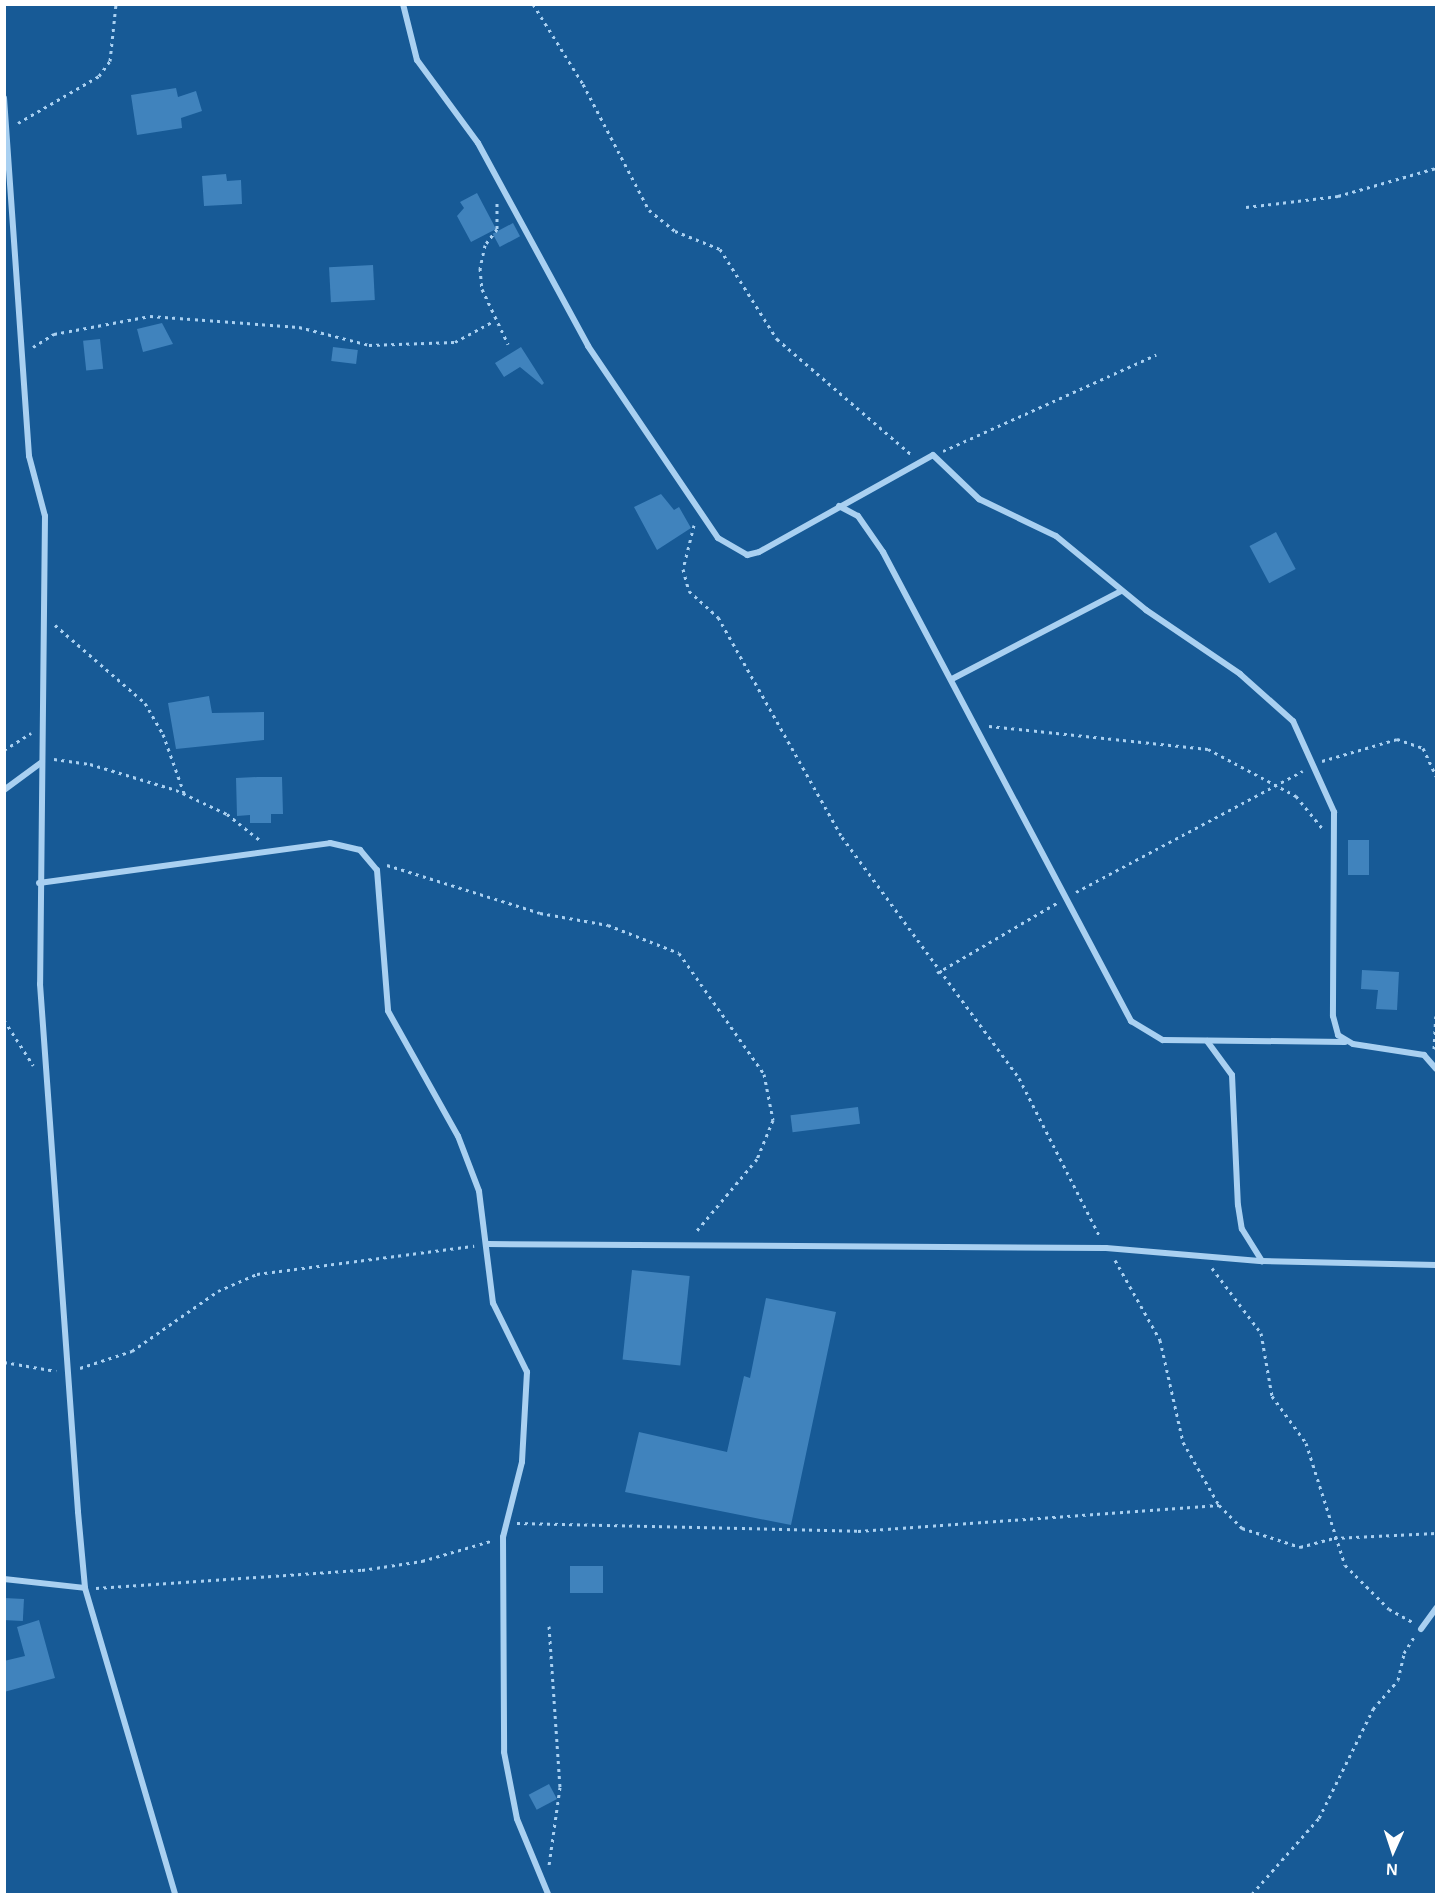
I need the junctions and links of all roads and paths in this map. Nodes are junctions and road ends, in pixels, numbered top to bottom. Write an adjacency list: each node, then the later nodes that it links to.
1 (116, 4): 5 (path)
2 (403, 4): 7 (street)
3 (533, 4): 14 (path)
4 (4, 98): 5 (street)
5 (7, 129): 12 (street)
6 (1437, 168): 8 (path)
7 (497, 174): 9 (path); 16 (street)
8 (1246, 207)
9 (492, 322): 10 (path); 12 (path)
10 (508, 344)
11 (1156, 356): 13 (path)
12 (25, 359): 18 (street)
13 (933, 455): 14 (street); 17 (street)
14 (918, 461): 15 (street)
15 (838, 506): 16 (street); 19 (street)
16 (698, 515): 34 (path)
17 (1122, 591): 19 (street); 24 (street)
18 (44, 617): 21 (street); 28 (path)
19 (952, 679): 20 (street)
20 (975, 724): 26 (path); 33 (street)
21 (42, 726): 22 (path); 23 (street)
22 (4, 750)
23 (42, 762): 27 (street); 28 (path); 32 (street)
24 (1316, 764): 25 (path); 26 (path); 38 (street)
25 (1437, 776)
26 (1278, 785): 29 (path); 33 (path)
27 (4, 790)
28 (184, 793): 30 (path)
29 (1324, 832)
30 (273, 853): 31 (street); 32 (street)
31 (374, 863): 41 (path); 42 (street)
32 (39, 883): 40 (street)
33 (1063, 899): 34 (path); 37 (street)
34 (937, 973): 43 (path)
35 (1437, 1016): 39 (path)
36 (4, 1020): 40 (path)
37 (1207, 1041): 38 (street); 45 (street)
38 (1345, 1042): 39 (street)
39 (1436, 1066)
40 (44, 1081): 48 (street)
41 (686, 1243): 42 (street); 43 (street)
42 (488, 1244): 48 (path); 50 (street)
43 (1106, 1248): 44 (street); 49 (path)
44 (1204, 1254): 45 (street); 53 (path)
45 (1262, 1261): 46 (street)
46 (1437, 1265)
47 (4, 1362): 48 (path)
48 (66, 1372): 55 (street)
49 (1219, 1505): 50 (path); 53 (path)
50 (507, 1523): 52 (street)
51 (1437, 1533): 53 (path)
52 (503, 1538): 55 (path); 59 (street)
53 (1334, 1538): 58 (path)
54 (4, 1579): 55 (street)
55 (86, 1588): 60 (street)
56 (1437, 1608): 58 (street)
57 (549, 1626): 59 (path)
58 (1421, 1629): 61 (path)
59 (547, 1892)
60 (175, 1894)
61 (1252, 1894)

